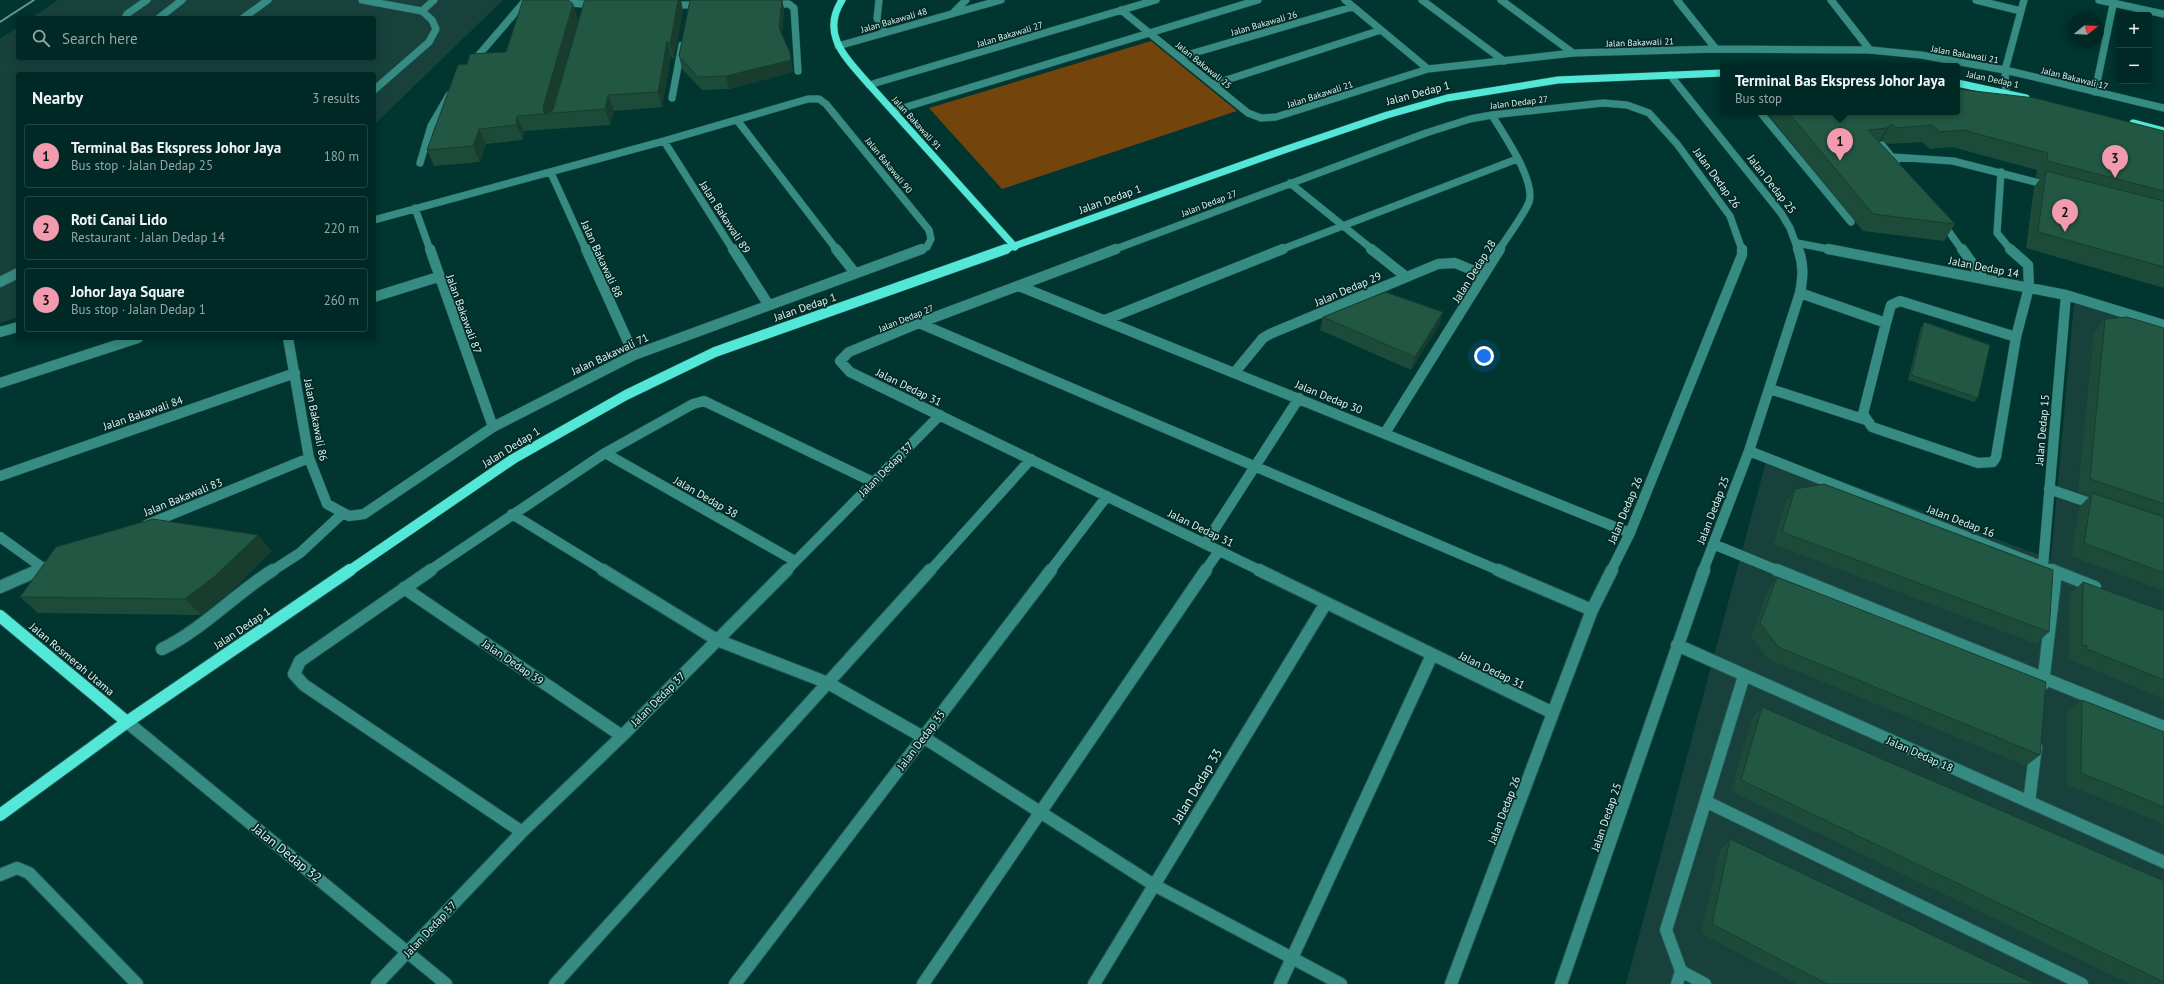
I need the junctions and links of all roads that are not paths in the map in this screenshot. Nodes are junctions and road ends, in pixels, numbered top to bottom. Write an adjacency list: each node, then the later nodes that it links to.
1 (147, 0): 37 (street)
2 (182, 0): 38 (street)
3 (268, 0): 39 (street)
4 (362, 0): 31 (street)
5 (434, 0): 31 (street)
6 (526, 0): 51 (street)
7 (842, 0): 44 (main road, Jalan Bakawali 91)
8 (879, 0): 41 (street)
9 (966, 0): 35 (street)
10 (1001, 0): 35 (street, Jalan Bakawali 48)
11 (1156, 0): 30 (street, Jalan Bakawali 27)
12 (1258, 0): 42 (street)
13 (1345, 0): 29 (street)
14 (1422, 0): 49 (street)
15 (1501, 0): 47 (street)
16 (1677, 0): 45 (street)
17 (1831, 0): 46 (street)
18 (1976, 0): 32 (street)
19 (2024, 0): 32 (street)
20 (2099, 0): 22 (street)
21 (551, 2): 24 (street)
22 (2114, 2): 36 (street); 61 (street)
23 (760, 4): 53 (street)
24 (587, 5): 25 (street); 33 (street)
25 (603, 5)
26 (658, 5): 28 (street)
27 (705, 5): 28 (street)
28 (689, 6): 34 (street)
29 (1352, 6): 40 (street); 48 (street, Jalan Bakawali 26)
30 (1121, 10): 42 (street, Jalan Bakawali 25); 58 (street, Jalan Bakawali 27)
31 (422, 11): 59 (street)
32 (2021, 11): 52 (street)
33 (585, 12)
34 (688, 13)
35 (953, 13): 41 (street, Jalan Bakawali 48)
36 (2164, 14)
37 (126, 16)
38 (162, 16)
39 (246, 16)
40 (1381, 30): 50 (street); 56 (street)
41 (884, 32): 44 (street, Jalan Bakawali 48)
42 (1150, 33): 48 (street, Jalan Bakawali 25); 67 (street)
43 (683, 36): 63 (street)
44 (838, 46): 58 (main road, Jalan Bakawali 91)
45 (1716, 49): 46 (street, Jalan Bakawali 21); 47 (street, Jalan Bakawali 21)
46 (1870, 50): 52 (street, Jalan Bakawali 21)
47 (1573, 54): 49 (street, Jalan Bakawali 21)
48 (1180, 57): 56 (street, Jalan Bakawali 25)
49 (1504, 61): 50 (street, Jalan Bakawali 21)
50 (1428, 69): 68 (street, Jalan Bakawali 21)
51 (467, 70)
52 (2005, 70): 61 (street, Jalan Bakawali 17); 62 (street)
53 (798, 71)
54 (1720, 73): 55 (main road, Jalan Dedap 1)
55 (1670, 75): 89 (street, Jalan Dedap 25); 91 (main road, Jalan Dedap 1)
56 (1214, 84): 68 (street, Jalan Bakawali 25)
57 (1960, 84): 62 (main road, Jalan Dedap 1)
58 (869, 85): 67 (main road, Jalan Bakawali 91)
59 (376, 88)
60 (453, 88): 78 (street)
61 (2095, 92): 66 (street, Jalan Bakawali 17)
62 (2006, 94): 64 (main road, Jalan Dedap 1)
63 (672, 98)
64 (2036, 100)
65 (1598, 104): 69 (street, Jalan Dedap 27); 139 (street, Jalan Dedap 26)
66 (2164, 108)
67 (892, 111): 91 (main road, Jalan Bakawali 91)
68 (1282, 115)
69 (1492, 115): 77 (street, Jalan Dedap 28); 82 (street, Jalan Dedap 27)
70 (1762, 115): 87 (street)
71 (737, 120): 74 (street); 90 (street, Jalan Bakawali 90); 92 (street)
72 (2128, 122): 73 (main road)
73 (2164, 131)
74 (664, 141): 80 (street); 104 (street, Jalan Bakawali 89)
75 (1882, 145): 76 (street)
76 (1892, 157): 79 (street); 81 (street)
77 (1517, 159): 88 (street); 94 (street, Jalan Dedap 28)
78 (420, 163)
79 (1902, 169)
80 (550, 172): 84 (street); 114 (street, Jalan Bakawali 88)
81 (2001, 172): 83 (street); 100 (street)
82 (1290, 183): 88 (street); 99 (street, Jalan Dedap 27)
83 (2060, 188)
84 (415, 208): 86 (street); 96 (street, Jalan Bakawali 87)
85 (1935, 214): 97 (street)
86 (376, 219)
87 (1851, 222)
88 (1342, 225): 95 (street); 105 (street)
89 (1797, 244): 97 (street, Jalan Dedap 14); 101 (street, Jalan Dedap 25)
90 (927, 247): 92 (street, Jalan Bakawali 71)
91 (1015, 247): 164 (main road, Jalan Dedap 1)
92 (855, 273): 104 (street, Jalan Bakawali 71)
93 (16, 274): 98 (street)
94 (1484, 275): 95 (street, Jalan Dedap 29); 124 (street, Jalan Dedap 28)
95 (1405, 276): 116 (street, Jalan Dedap 29)
96 (438, 277): 102 (street); 123 (street, Jalan Bakawali 87)
97 (1983, 278): 100 (street, Jalan Dedap 14)
98 (0, 282)
99 (1019, 286): 105 (street, Jalan Dedap 30); 106 (street, Jalan Dedap 27)
100 (2029, 287): 103 (street, Jalan Dedap 14); 111 (street)
101 (1800, 293): 107 (street); 119 (street, Jalan Dedap 25)
102 (376, 296)
103 (2066, 296): 108 (street, Jalan Dedap 14); 132 (street, Jalan Dedap 15)
104 (768, 304): 114 (street, Jalan Bakawali 71)
105 (1105, 320): 116 (street, Jalan Dedap 30)
106 (919, 323): 115 (street, Jalan Dedap 27); 129 (street)
107 (1886, 323): 111 (street); 122 (street)
108 (2164, 325)
109 (16, 328): 110 (street)
110 (0, 332)
111 (2016, 337): 122 (street)
112 (132, 340): 118 (street)
113 (288, 340): 117 (street, Jalan Bakawali 86)
114 (634, 355): 123 (street, Jalan Bakawali 71)
115 (840, 361): 121 (street, Jalan Dedap 31)
116 (1235, 372): 120 (street, Jalan Dedap 30)
117 (295, 373): 127 (street, Jalan Bakawali 86); 130 (street, Jalan Bakawali 84)
118 (0, 383)
119 (1770, 389): 122 (street); 125 (street, Jalan Dedap 25)
120 (1299, 398): 124 (street, Jalan Dedap 30); 129 (street)
121 (940, 415): 128 (street, Jalan Dedap 31); 131 (street, Jalan Dedap 37)
122 (1866, 420)
123 (493, 427): 136 (street, Jalan Bakawali 71)
124 (1385, 433): 139 (street, Jalan Dedap 30)
125 (1749, 451): 142 (street, Jalan Dedap 25); 146 (street, Jalan Dedap 16)
126 (605, 453): 131 (street); 137 (street); 145 (street, Jalan Dedap 38)
127 (309, 458): 134 (street, Jalan Bakawali 86); 138 (street, Jalan Bakawali 83)
128 (1031, 459): 133 (street, Jalan Dedap 31); 161 (street)
129 (1255, 468): 141 (street); 153 (street)
130 (0, 476)
131 (873, 482): 145 (street, Jalan Dedap 37)
132 (2049, 489): 135 (street); 146 (street, Jalan Dedap 15)
133 (1107, 496): 141 (street, Jalan Dedap 31); 168 (street, Jalan Dedap 35)
134 (327, 504): 136 (street, Jalan Bakawali 71)
135 (2106, 508)
136 (343, 513): 157 (street)
137 (512, 514): 150 (street); 155 (street)
138 (139, 528)
139 (1630, 533): 153 (street, Jalan Dedap 26)
140 (0, 537): 147 (street)
141 (1205, 544): 143 (street, Jalan Dedap 31)
142 (1713, 544): 156 (street, Jalan Dedap 25); 160 (street)
143 (1220, 551): 152 (street, Jalan Dedap 31); 171 (street)
144 (65, 558): 147 (street)
145 (795, 561): 155 (street, Jalan Dedap 37)
146 (2043, 566): 148 (street, Jalan Dedap 16)
147 (43, 568): 149 (street)
148 (2056, 572): 151 (street, Jalan Dedap 16); 160 (street)
149 (0, 587)
150 (404, 588): 167 (street, Jalan Dedap 39); 173 (street)
151 (2106, 591)
152 (1326, 603): 158 (street, Jalan Dedap 31); 176 (street, Jalan Dedap 33)
153 (1592, 610): 163 (street, Jalan Dedap 26)
154 (0, 616): 164 (main road, Jalan Rosmerah Utama)
155 (717, 640): 161 (street); 167 (street, Jalan Dedap 37)
156 (1677, 645): 159 (street, Jalan Dedap 18); 190 (street, Jalan Dedap 25)
157 (162, 648)
158 (1432, 655): 163 (street, Jalan Dedap 31); 178 (street)
159 (1744, 676): 169 (street); 170 (street, Jalan Dedap 18)
160 (2044, 678): 162 (street); 165 (street)
161 (828, 683): 168 (street); 183 (street)
162 (2042, 694)
163 (1554, 713): 189 (street, Jalan Dedap 26)
164 (127, 722): 172 (main road, Jalan Dedap 1); 177 (street, Jalan Dedap 32)
165 (2164, 727)
166 (2037, 732): 170 (street)
167 (622, 736): 173 (street, Jalan Dedap 37)
168 (923, 737): 171 (street); 184 (street, Jalan Dedap 35)
169 (1707, 802): 179 (street); 192 (street)
170 (2029, 802): 174 (street, Jalan Dedap 18)
171 (1041, 812): 176 (street); 185 (street)
172 (0, 815)
173 (522, 832): 177 (street, Jalan Dedap 37)
174 (2164, 862)
175 (0, 875): 180 (street)
176 (1154, 885): 178 (street); 186 (street, Jalan Dedap 33)
177 (408, 953): 181 (street, Jalan Dedap 37); 182 (street, Jalan Dedap 32)
178 (1292, 958): 187 (street); 188 (street)
179 (1679, 977): 191 (street)
180 (137, 984)
181 (377, 984)
182 (446, 984)
183 (555, 984)
184 (735, 984)
185 (923, 984)
186 (1094, 984)
187 (1280, 984)
188 (1341, 984)
189 (1451, 984)
190 (1561, 984)
191 (1705, 984)
192 (2082, 984)

